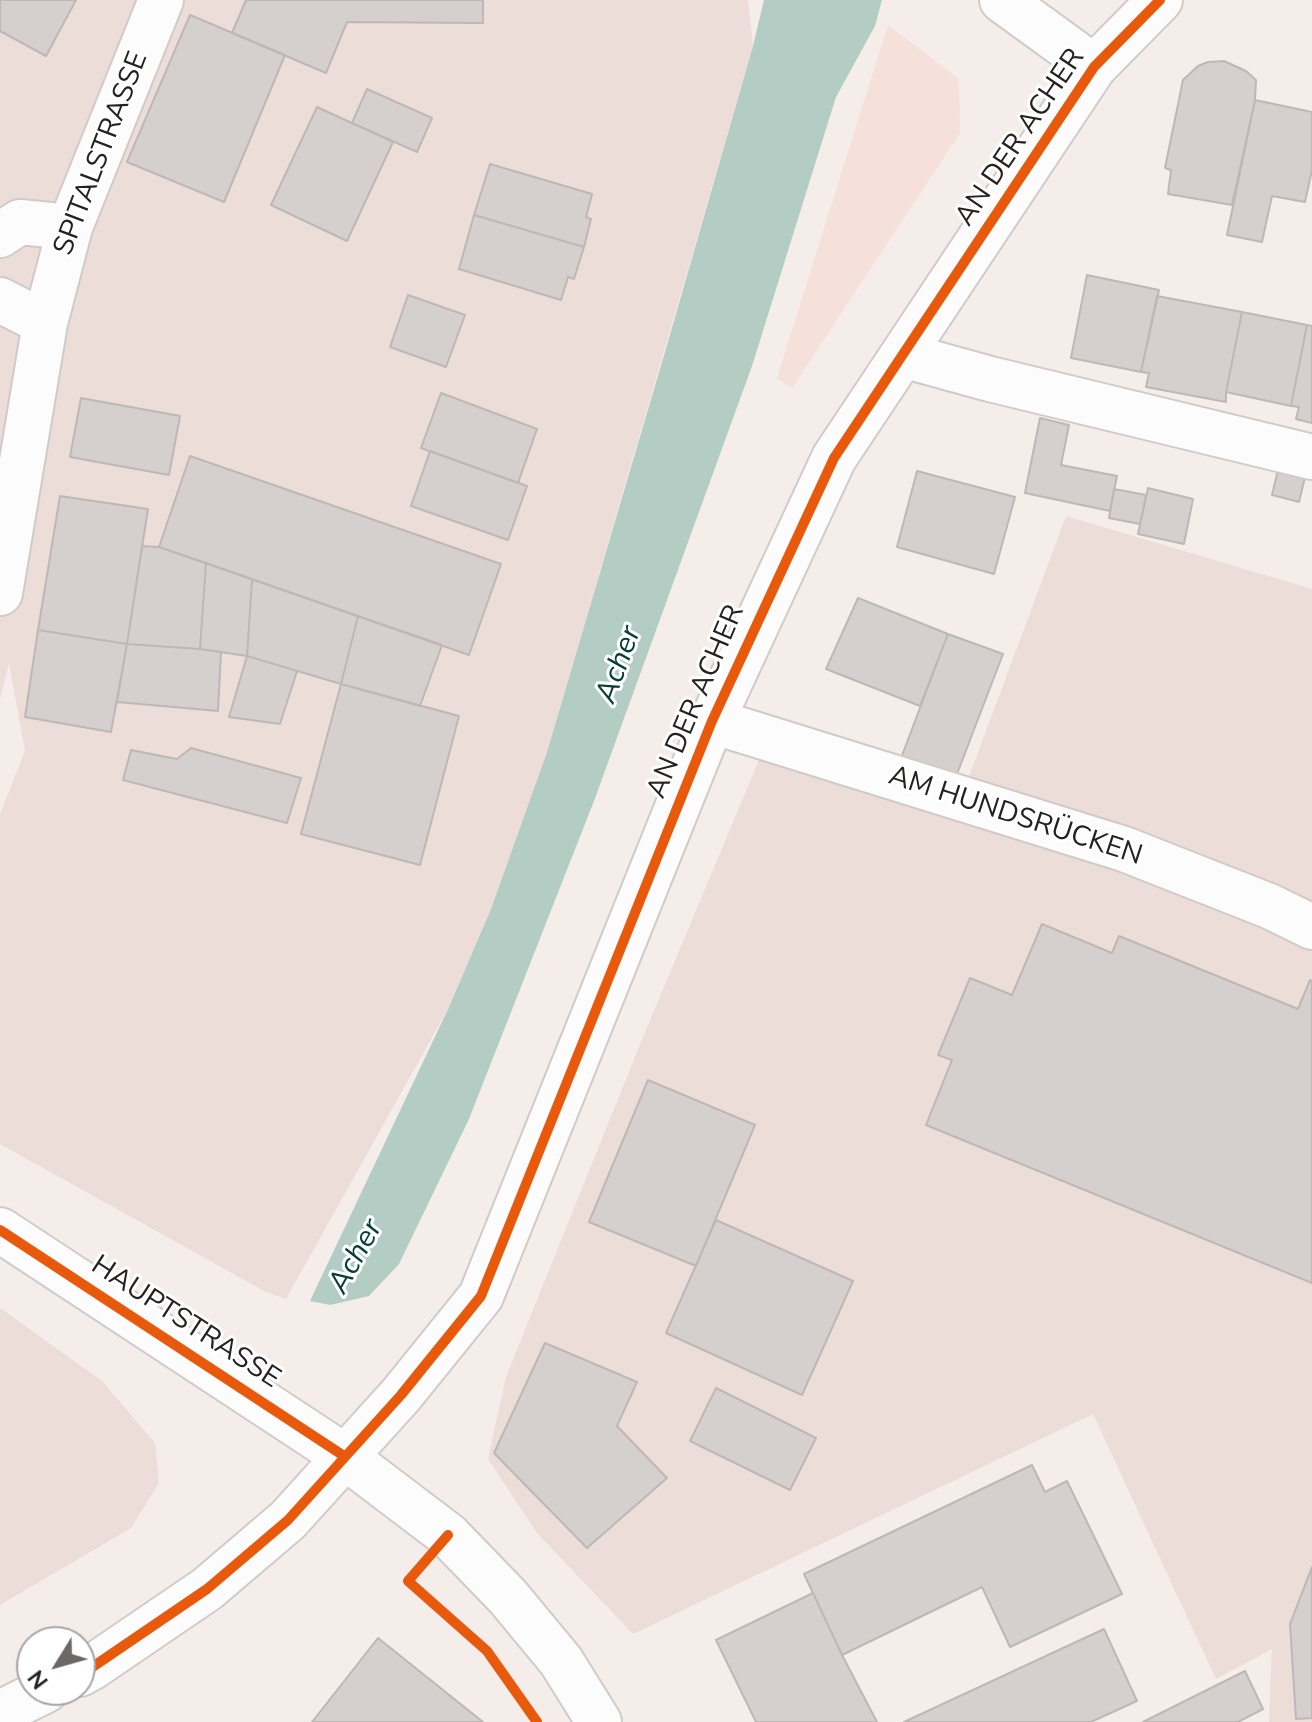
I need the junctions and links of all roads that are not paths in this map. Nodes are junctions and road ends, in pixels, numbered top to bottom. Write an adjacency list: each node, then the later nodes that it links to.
1 (161, 0): 5 (street, SPITALSTRASSE)
2 (1002, 0): 4 (street)
3 (1160, 0): 4 (street, AN DER ACHER)
4 (1094, 67): 9 (street, AN DER ACHER)
5 (70, 227): 6 (street); 8 (street, SPITALSTRASSE)
6 (0, 235)
7 (0, 300): 8 (street)
8 (45, 323): 11 (street, SPITALSTRASSE)
9 (903, 355): 10 (street); 12 (street, AN DER ACHER)
10 (1312, 457)
11 (0, 593)
12 (712, 721): 13 (street, AM HUNDSRÜCKEN); 15 (street, AN DER ACHER)
13 (1312, 927)
14 (0, 1230): 15 (street, HAUPTSTRASSE)
15 (344, 1456): 16 (street, AN DER ACHER); 17 (street, HAUPTSTRASSE)
16 (96, 1665)
17 (599, 1722)

